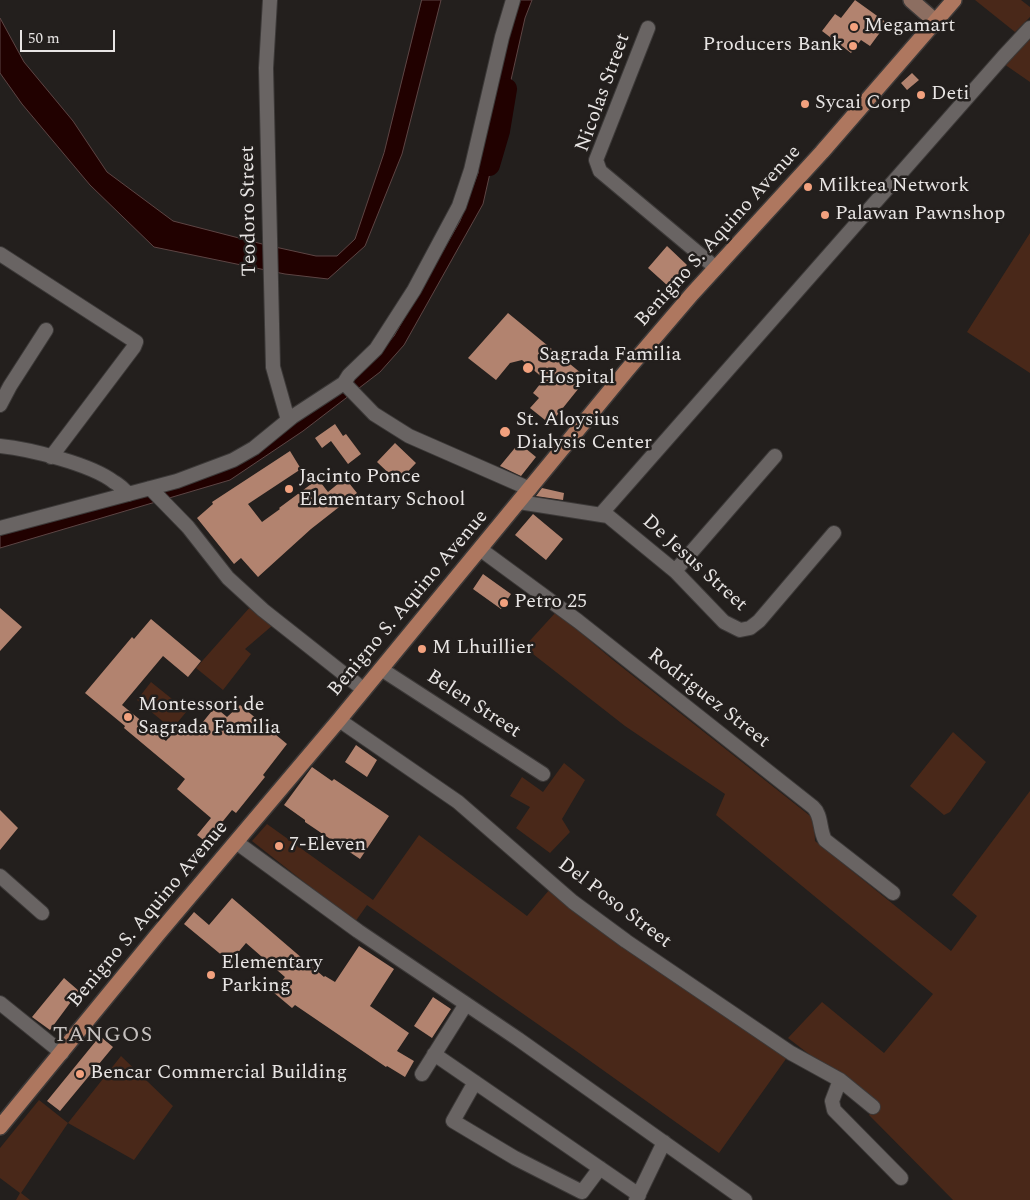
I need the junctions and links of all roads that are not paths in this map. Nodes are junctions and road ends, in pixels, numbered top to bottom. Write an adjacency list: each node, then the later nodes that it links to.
1 (270, 0): 13 (street, Teodoro Street)
2 (513, 0): 11 (street)
3 (912, 0): 5 (main road)
4 (954, 0): 5 (main road, Benigno S. Aquino Avenue)
5 (935, 21): 9 (main road, Benigno S. Aquino Avenue)
6 (648, 28): 9 (street, Nicolas Street)
7 (1030, 28): 21 (street)
8 (0, 254): 16 (street)
9 (716, 268): 18 (main road, Benigno S. Aquino Avenue)
10 (46, 330): 12 (street)
11 (344, 383): 13 (street); 18 (street)
12 (0, 405)
13 (288, 420): 17 (street)
14 (0, 446): 16 (street)
15 (775, 456): 25 (street)
16 (52, 457): 19 (street)
17 (150, 488): 19 (street); 27 (street)
18 (530, 489): 20 (main road, Benigno S. Aquino Avenue)
19 (129, 494): 22 (street)
20 (519, 502): 21 (street, De Jesus Street); 24 (main road, Benigno S. Aquino Avenue)
21 (601, 514): 25 (street, De Jesus Street)
22 (0, 528)
23 (834, 533): 25 (street, De Jesus Street)
24 (480, 549): 26 (main road, Benigno S. Aquino Avenue); 32 (street, Rodriguez Street)
25 (675, 571)
26 (382, 669): 27 (main road, Benigno S. Aquino Avenue); 29 (street, Belen Street)
27 (363, 689): 28 (main road, Benigno S. Aquino Avenue)
28 (339, 720): 30 (main road, Benigno S. Aquino Avenue); 39 (street, Del Poso Street)
29 (543, 774)
30 (236, 842): 35 (street); 36 (main road, Benigno S. Aquino Avenue)
31 (2, 882): 33 (street)
32 (893, 893)
33 (42, 913)
34 (0, 1003): 36 (street)
35 (466, 1004): 37 (street); 43 (street)
36 (62, 1053): 42 (main road, Benigno S. Aquino Avenue)
37 (434, 1054): 38 (street); 40 (street)
38 (422, 1074)
39 (840, 1080): 41 (street, Del Poso Street); 45 (street)
40 (475, 1082): 44 (street); 44 (street)
41 (873, 1108)
42 (0, 1127)
43 (664, 1142): 46 (street); 47 (street)
44 (600, 1168): 46 (street)
45 (901, 1178)
46 (637, 1197)
47 (745, 1200)

